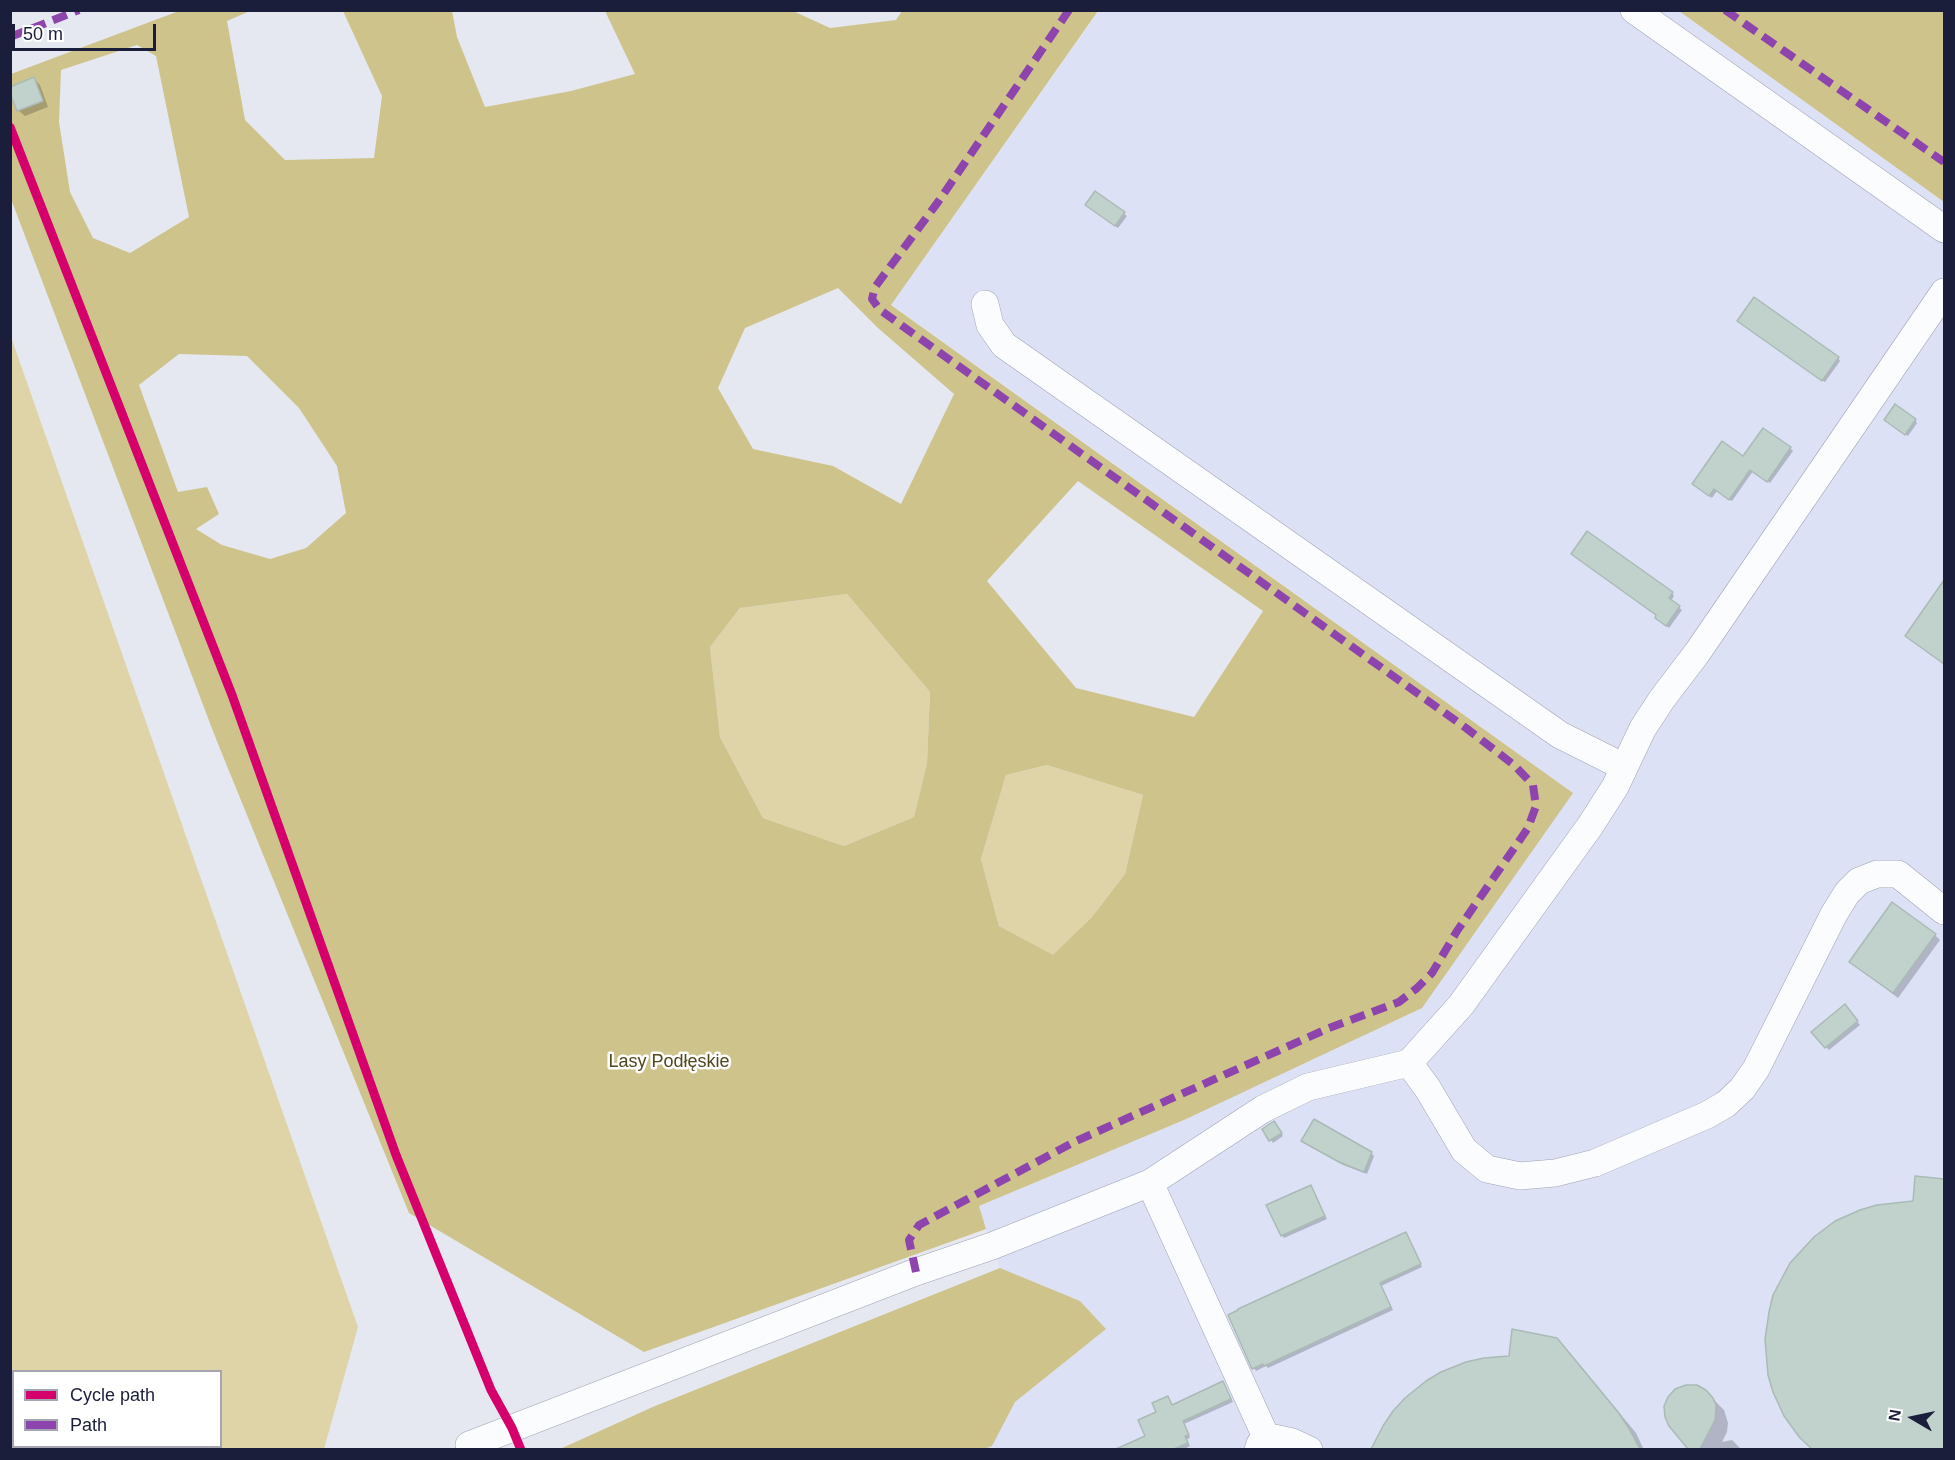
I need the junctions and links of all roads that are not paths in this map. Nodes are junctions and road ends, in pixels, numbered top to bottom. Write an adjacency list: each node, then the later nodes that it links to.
1 (1634, 10): 2 (lane)
2 (1944, 229)
3 (1944, 292): 5 (lane)
4 (985, 304): 5 (lane)
5 (1624, 767): 7 (lane)
6 (1944, 911): 7 (lane)
7 (1408, 1063): 8 (lane)
8 (1150, 1183): 9 (lane); 10 (lane)
9 (1263, 1444): 11 (lane)
10 (469, 1445)
11 (1309, 1449)

